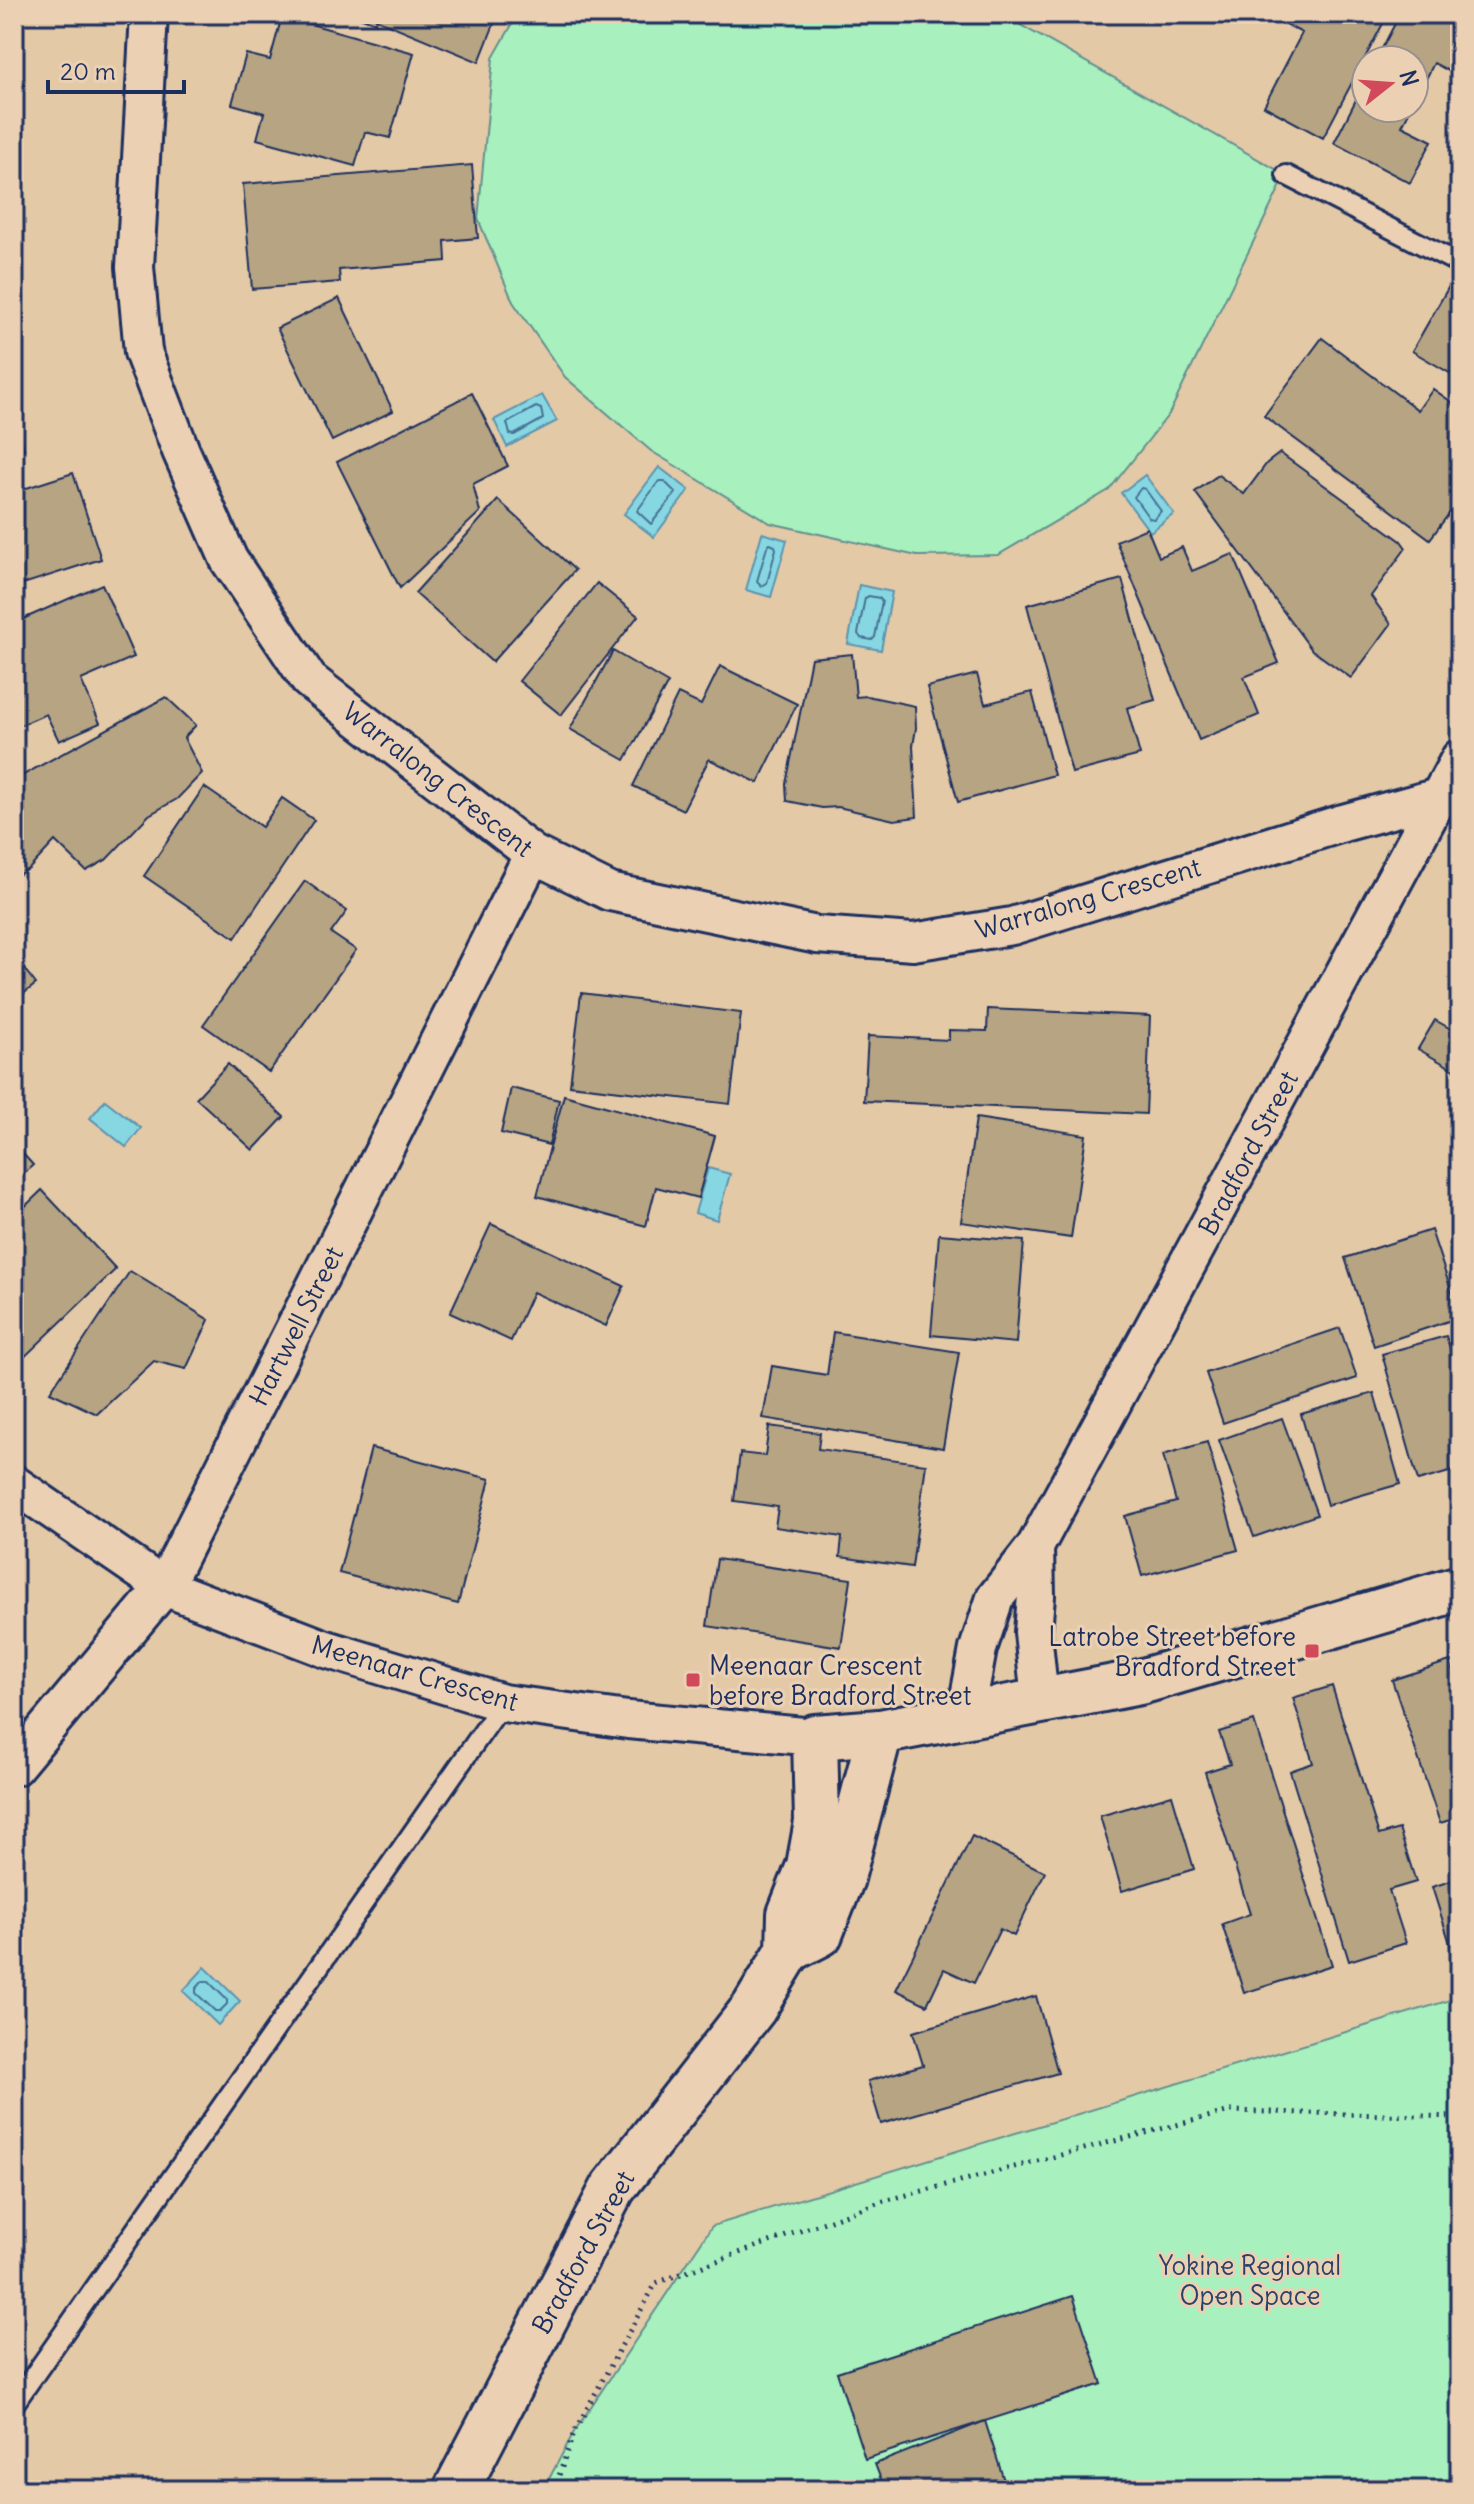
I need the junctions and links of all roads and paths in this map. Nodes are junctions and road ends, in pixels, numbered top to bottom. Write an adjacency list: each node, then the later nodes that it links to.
1 (149, 14): 6 (street, Warralong Crescent)
2 (1286, 175): 3 (lane)
3 (1460, 264)
4 (1460, 758): 5 (street, Bradford Street)
5 (1450, 794): 6 (street, Warralong Crescent); 8 (street, Bradford Street)
6 (533, 854): 9 (street, Hartwell Street)
7 (14, 1484): 9 (street, Meenaar Crescent)
8 (1035, 1547): 11 (street, Bradford Street); 13 (street, Bradford Street)
9 (164, 1587): 12 (street, Meenaar Crescent); 16 (street, Hartwell Street)
10 (1460, 1588): 11 (street, Meenaar Crescent)
11 (1040, 1701): 13 (street, Meenaar Crescent)
12 (503, 1703): 15 (street, Meenaar Crescent); 19 (lane)
13 (965, 1718): 14 (street, Meenaar Crescent)
14 (880, 1732): 15 (street, Meenaar Crescent); 17 (street, Bradford Street)
15 (815, 1737): 17 (street, Bradford Street)
16 (14, 1767)
17 (789, 1950): 20 (street, Bradford Street)
18 (1460, 2117): 21 (path)
19 (14, 2404)
20 (456, 2490)
21 (554, 2490)

